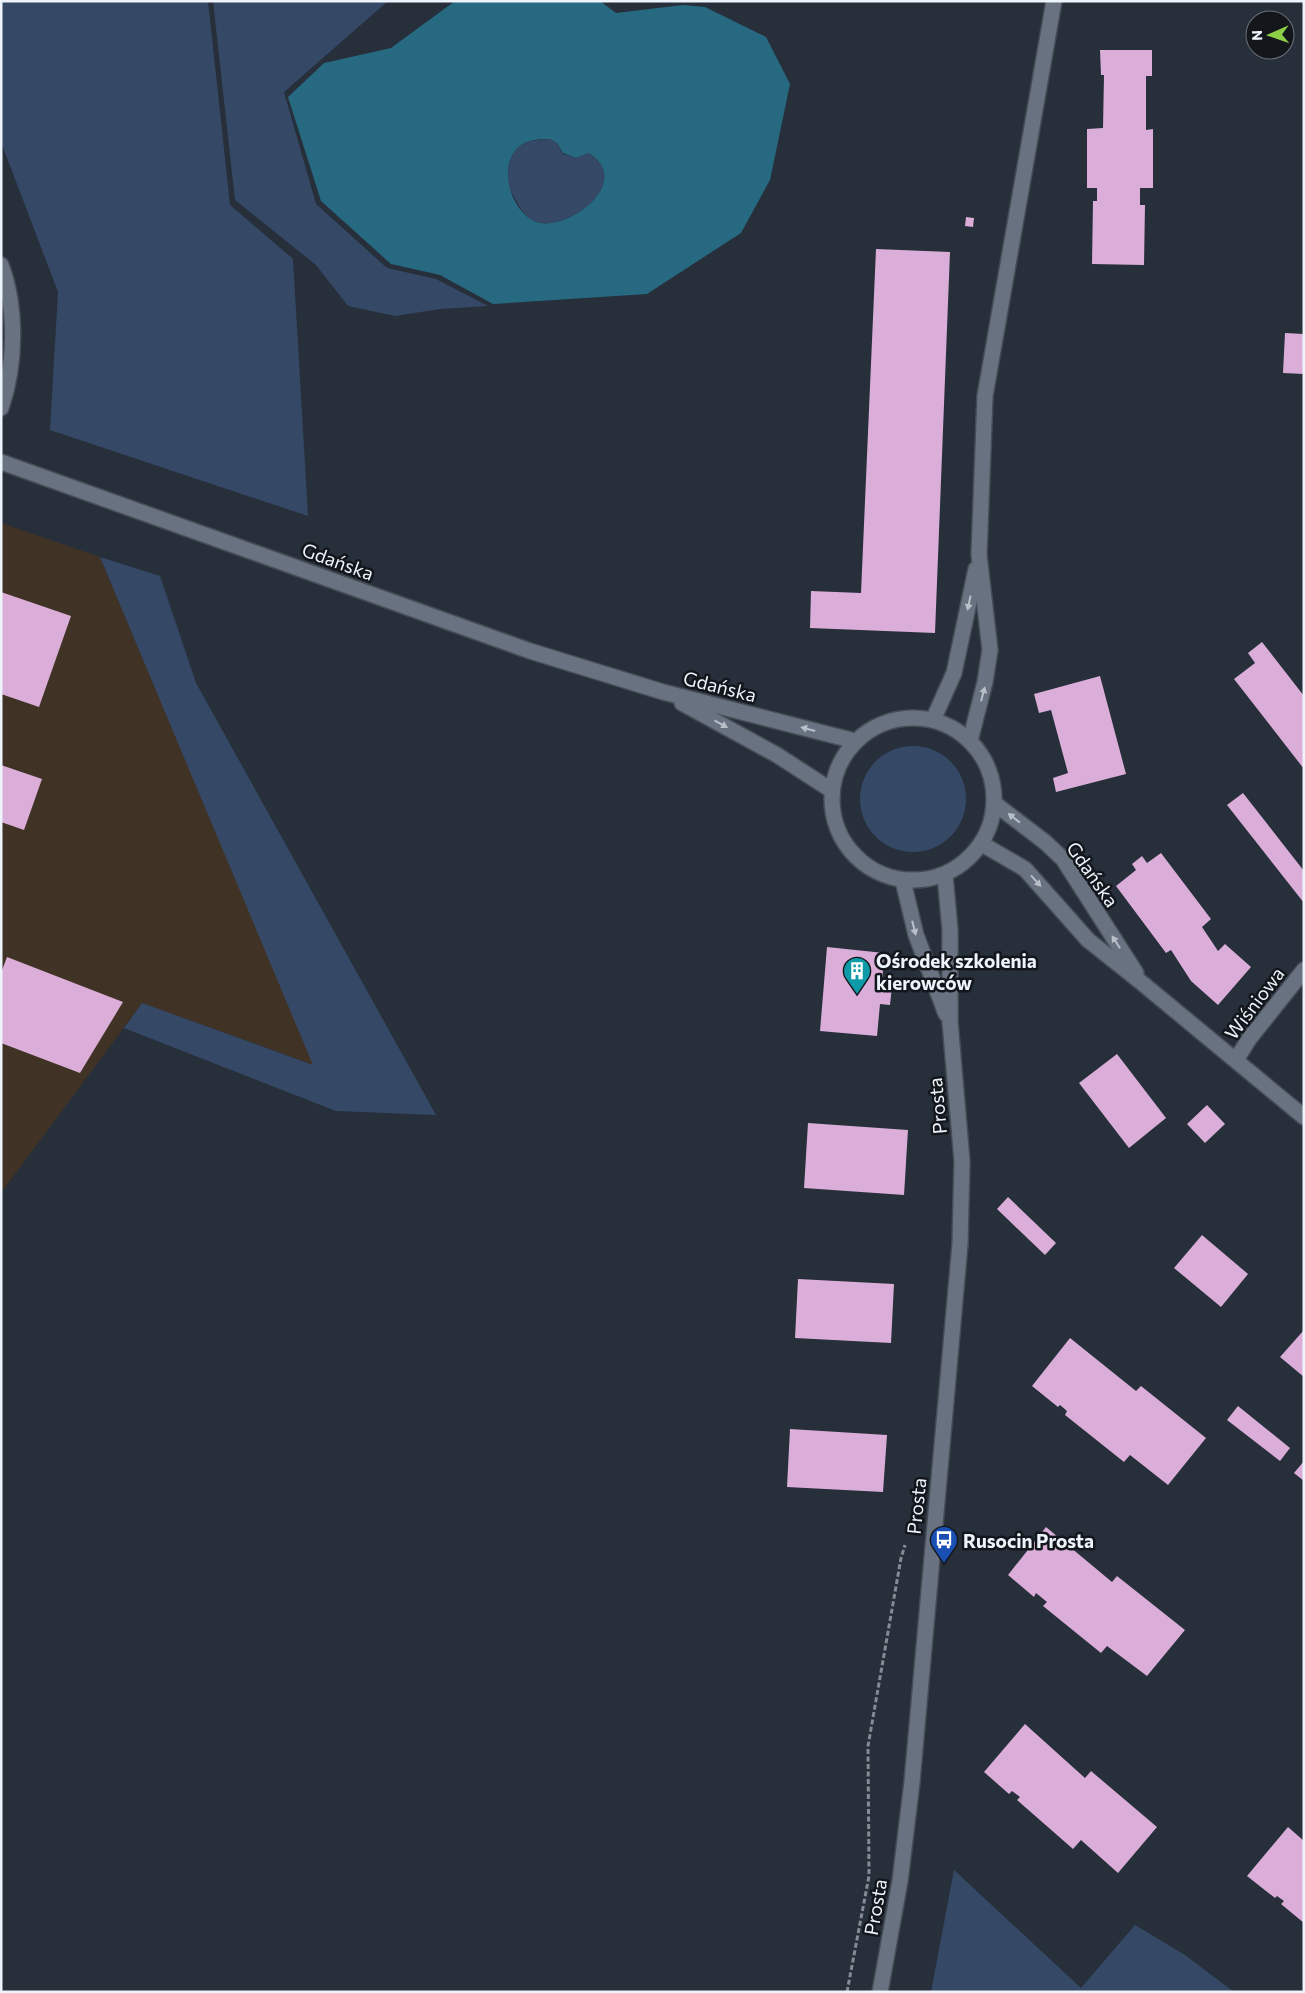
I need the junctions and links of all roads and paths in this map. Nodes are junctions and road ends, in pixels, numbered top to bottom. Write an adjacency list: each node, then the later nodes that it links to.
1 (1054, 1): 5 (street)
2 (1, 265): 3 (street)
3 (1, 408)
4 (1, 462): 6 (street, Gdańska)
5 (979, 555): 7 (street, one-way to 7); 8 (street, one-way to 5)
6 (663, 692): 9 (street, Gdańska, one-way to 6); 10 (street, Gdańska, one-way to 10)
7 (932, 720): 8 (street); 9 (street)
8 (970, 741): 11 (street)
9 (855, 742): 10 (street)
10 (831, 790): 14 (street)
11 (994, 803): 12 (street); 16 (street, Gdańska, one-way to 11)
12 (982, 844): 13 (street); 16 (street, Gdańska, one-way to 16)
13 (945, 875): 14 (street); 17 (street, Prosta)
14 (903, 881): 17 (street, Prosta, one-way to 17)
15 (1302, 975): 18 (street, Wiśniowa)
16 (1142, 983): 18 (street, Gdańska)
17 (950, 1022): 22 (street, Prosta)
18 (1236, 1060): 19 (street, Gdańska)
19 (1304, 1117)
20 (906, 1542): 21 (path)
21 (846, 1992)
22 (880, 1992)

